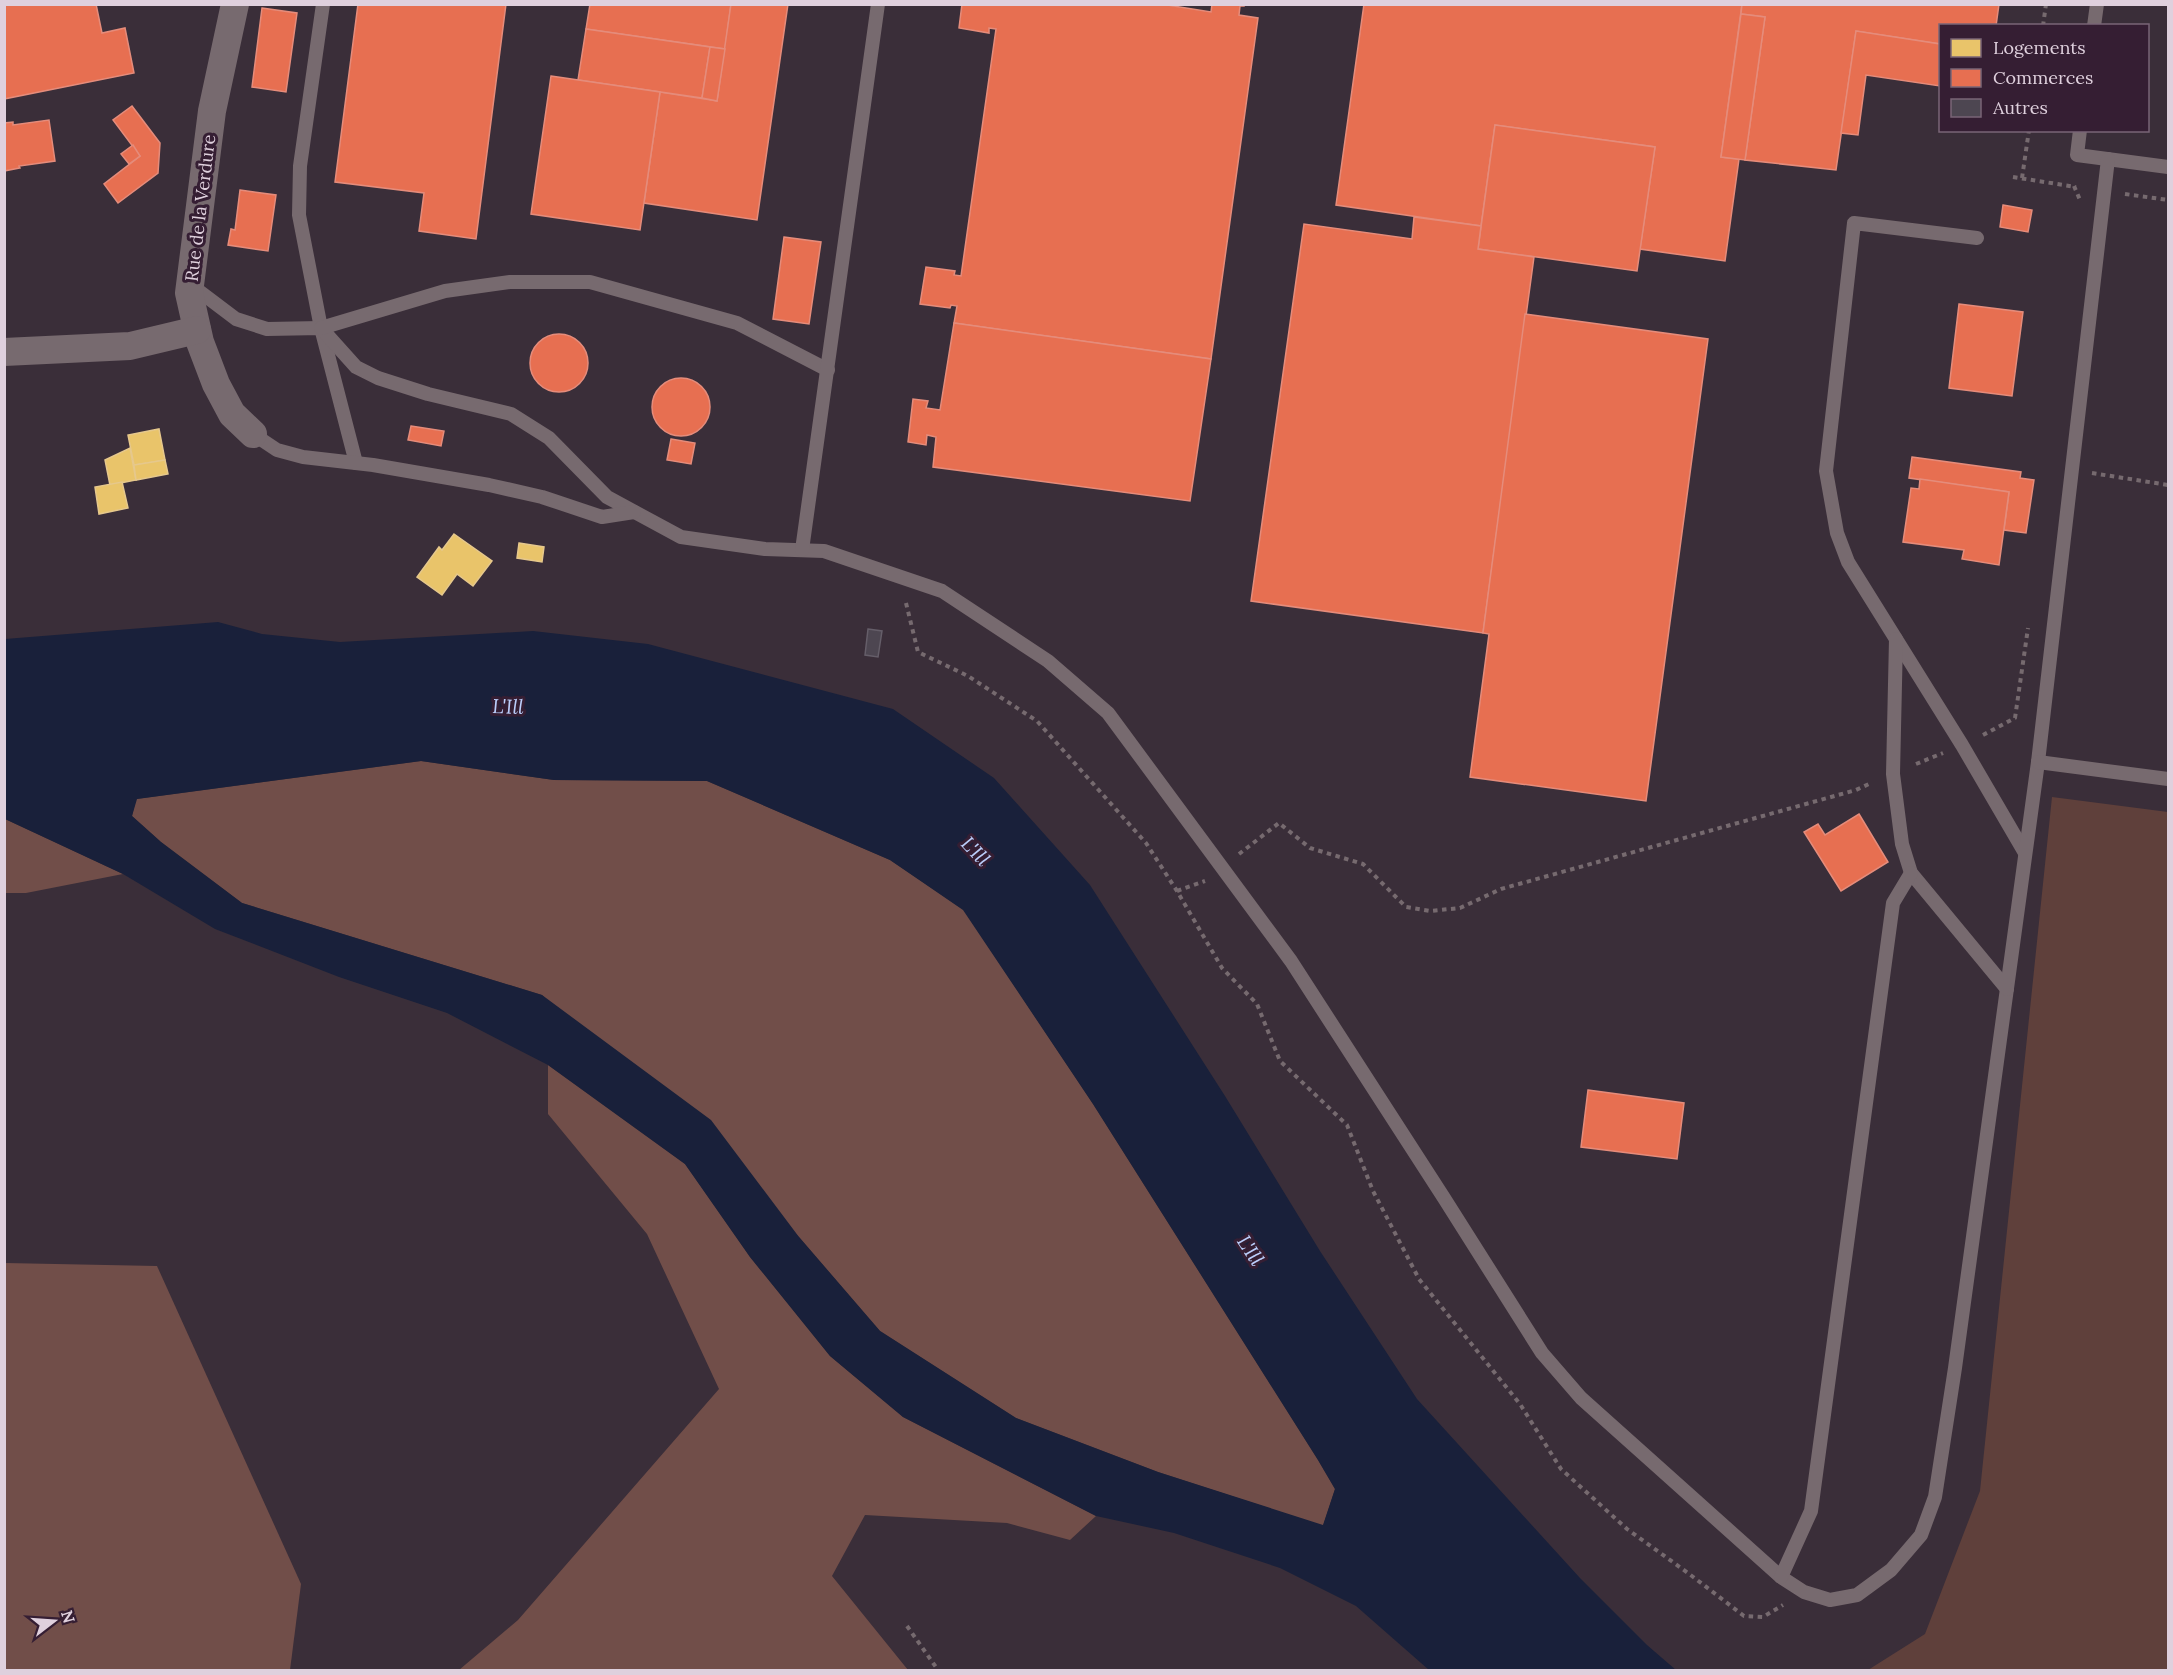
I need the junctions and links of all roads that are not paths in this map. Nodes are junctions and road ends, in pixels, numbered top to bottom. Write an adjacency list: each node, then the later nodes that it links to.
1 (235, 4): 10 (street, Rue de la Verdure)
2 (323, 4): 11 (lane)
3 (878, 4): 14 (lane)
4 (2097, 4): 5 (lane)
5 (2094, 24)
6 (2080, 132): 7 (lane)
7 (2108, 159): 8 (lane); 20 (lane)
8 (2169, 167)
9 (1977, 238): 19 (lane)
10 (191, 285): 11 (lane); 12 (street, Rue de la Verdure)
11 (321, 328): 14 (lane); 16 (lane); 17 (lane)
12 (197, 330): 13 (street); 15 (street, Rue de la Verdure)
13 (4, 352)
14 (828, 370): 18 (lane)
15 (253, 434): 16 (lane)
16 (356, 463): 17 (lane)
17 (634, 512): 18 (lane)
18 (802, 550): 25 (lane)
19 (1896, 639): 22 (lane); 23 (lane)
20 (2038, 762): 21 (lane); 22 (lane)
21 (2169, 779)
22 (2025, 853): 24 (lane)
23 (1911, 873): 24 (lane); 25 (lane)
24 (2007, 989): 25 (lane)
25 (1781, 1577)

